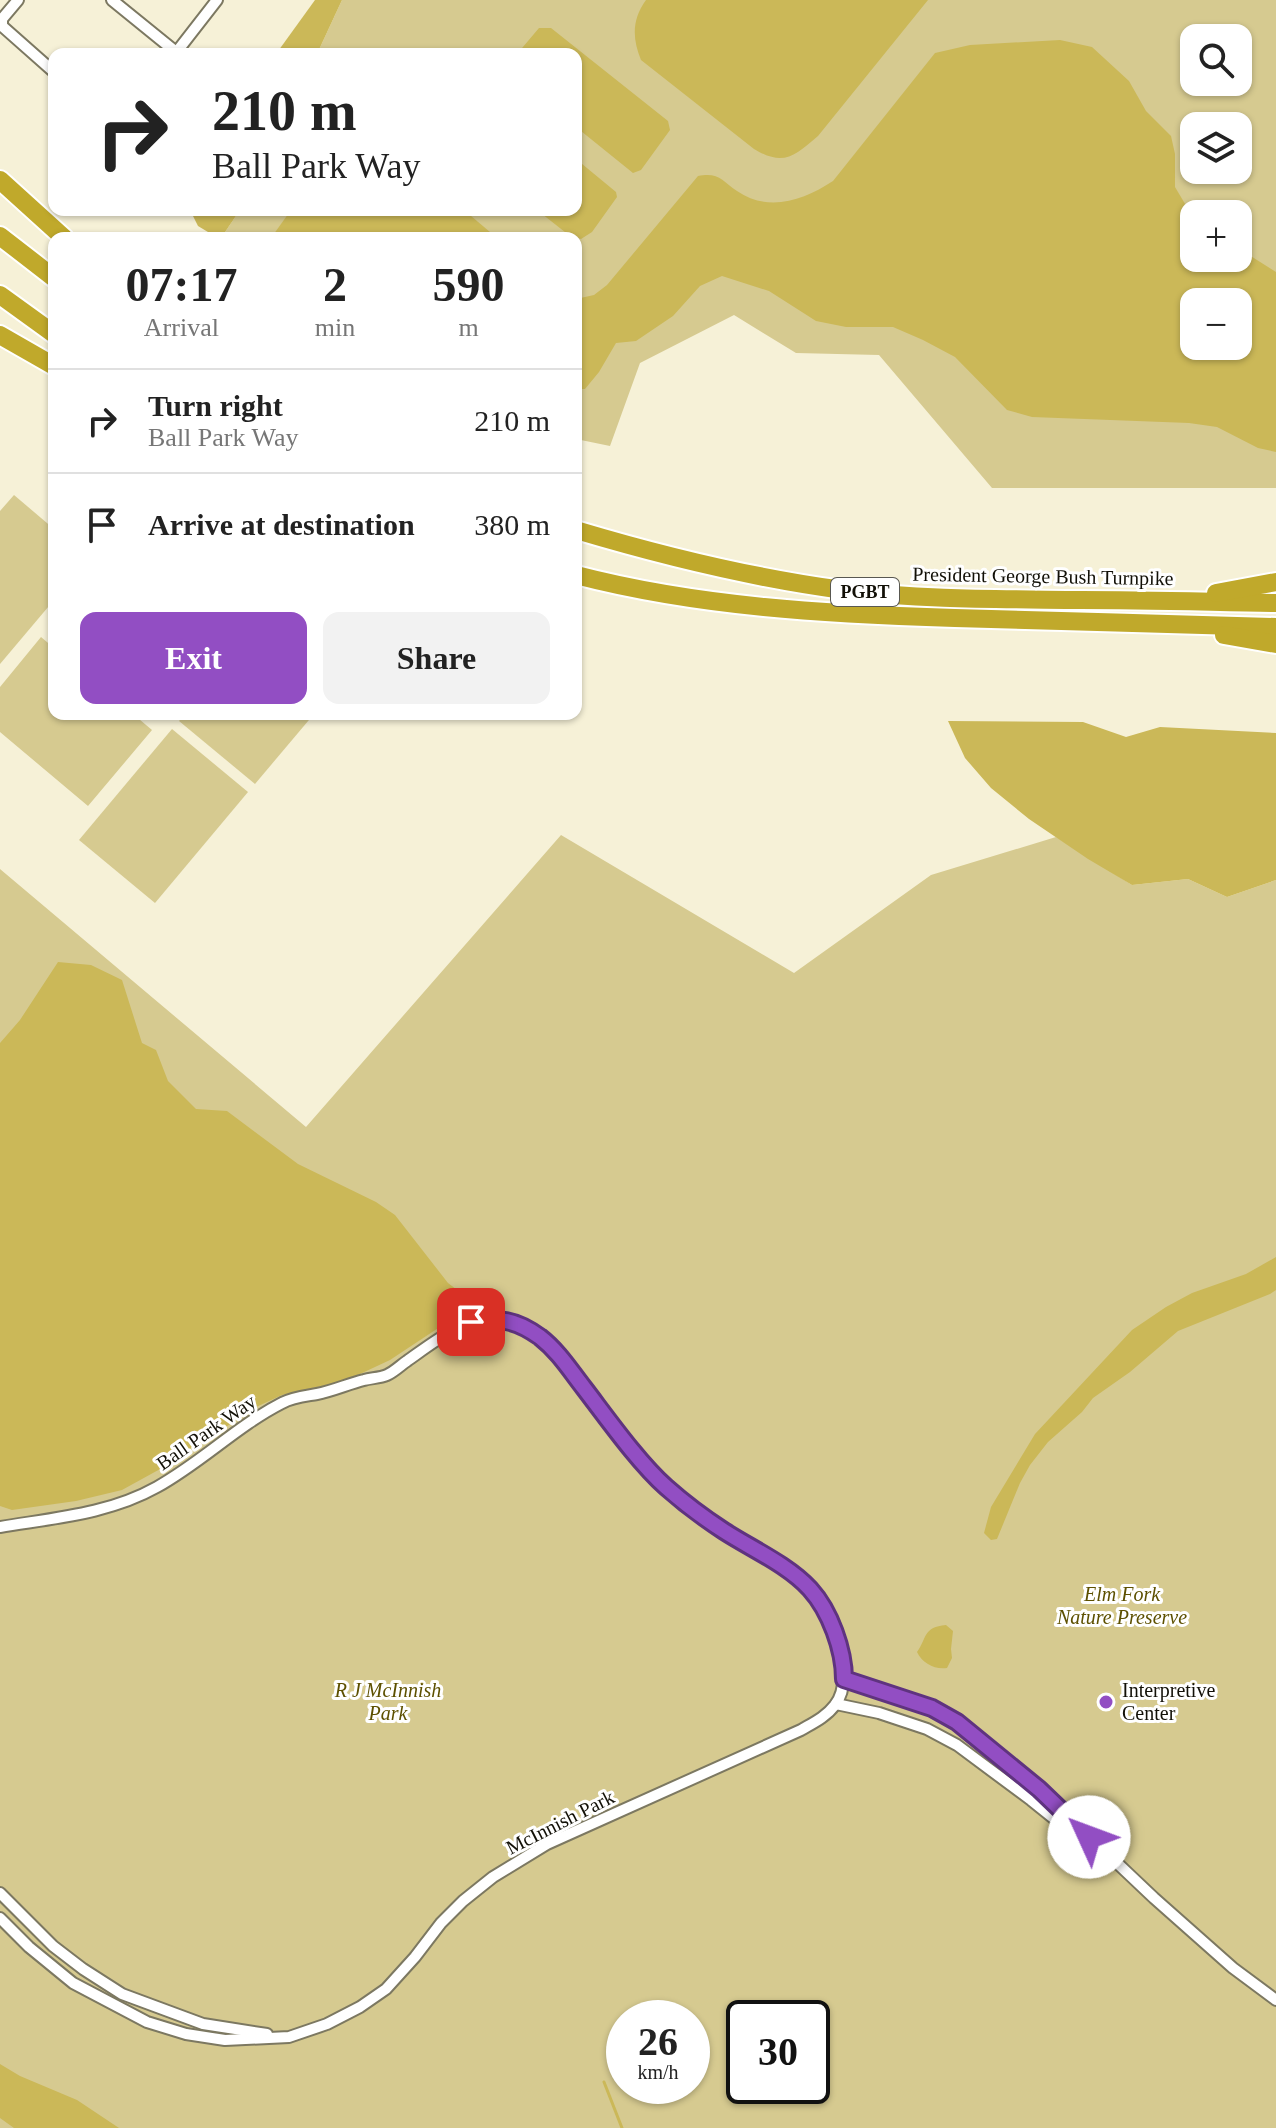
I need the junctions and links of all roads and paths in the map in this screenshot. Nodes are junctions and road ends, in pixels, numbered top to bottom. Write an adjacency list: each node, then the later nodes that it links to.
1 (18, 0): 6 (street)
2 (112, 0): 4 (street)
3 (217, 0): 5 (street)
4 (170, 48)
5 (180, 48)
6 (48, 67)
7 (0, 180): 8 (highway)
8 (57, 232)
9 (0, 236): 10 (highway)
10 (48, 273)
11 (0, 295): 12 (highway)
12 (48, 330)
13 (0, 335): 14 (highway)
14 (48, 363)
15 (582, 532): 18 (highway, President George Bush Turnpike / PGBT)
16 (582, 576): 20 (highway, PGBT)
17 (1276, 582): 18 (highway)
18 (1161, 600): 19 (highway, President George Bush Turnpike / PGBT)
19 (1276, 603)
20 (1155, 623): 21 (highway, PGBT); 22 (highway)
21 (1276, 627)
22 (1276, 644)
23 (0, 1527): 24 (street, Ball Park Way)
24 (844, 1679): 25 (street, Ball Park Way); 27 (street)
25 (836, 1704): 27 (street); 30 (street, McInnish Park)
26 (0, 1893): 30 (street, McInnish Park)
27 (1154, 1898): 29 (street)
28 (0, 1918): 30 (street, McInnish Park)
29 (1276, 2000)
30 (289, 2037)

